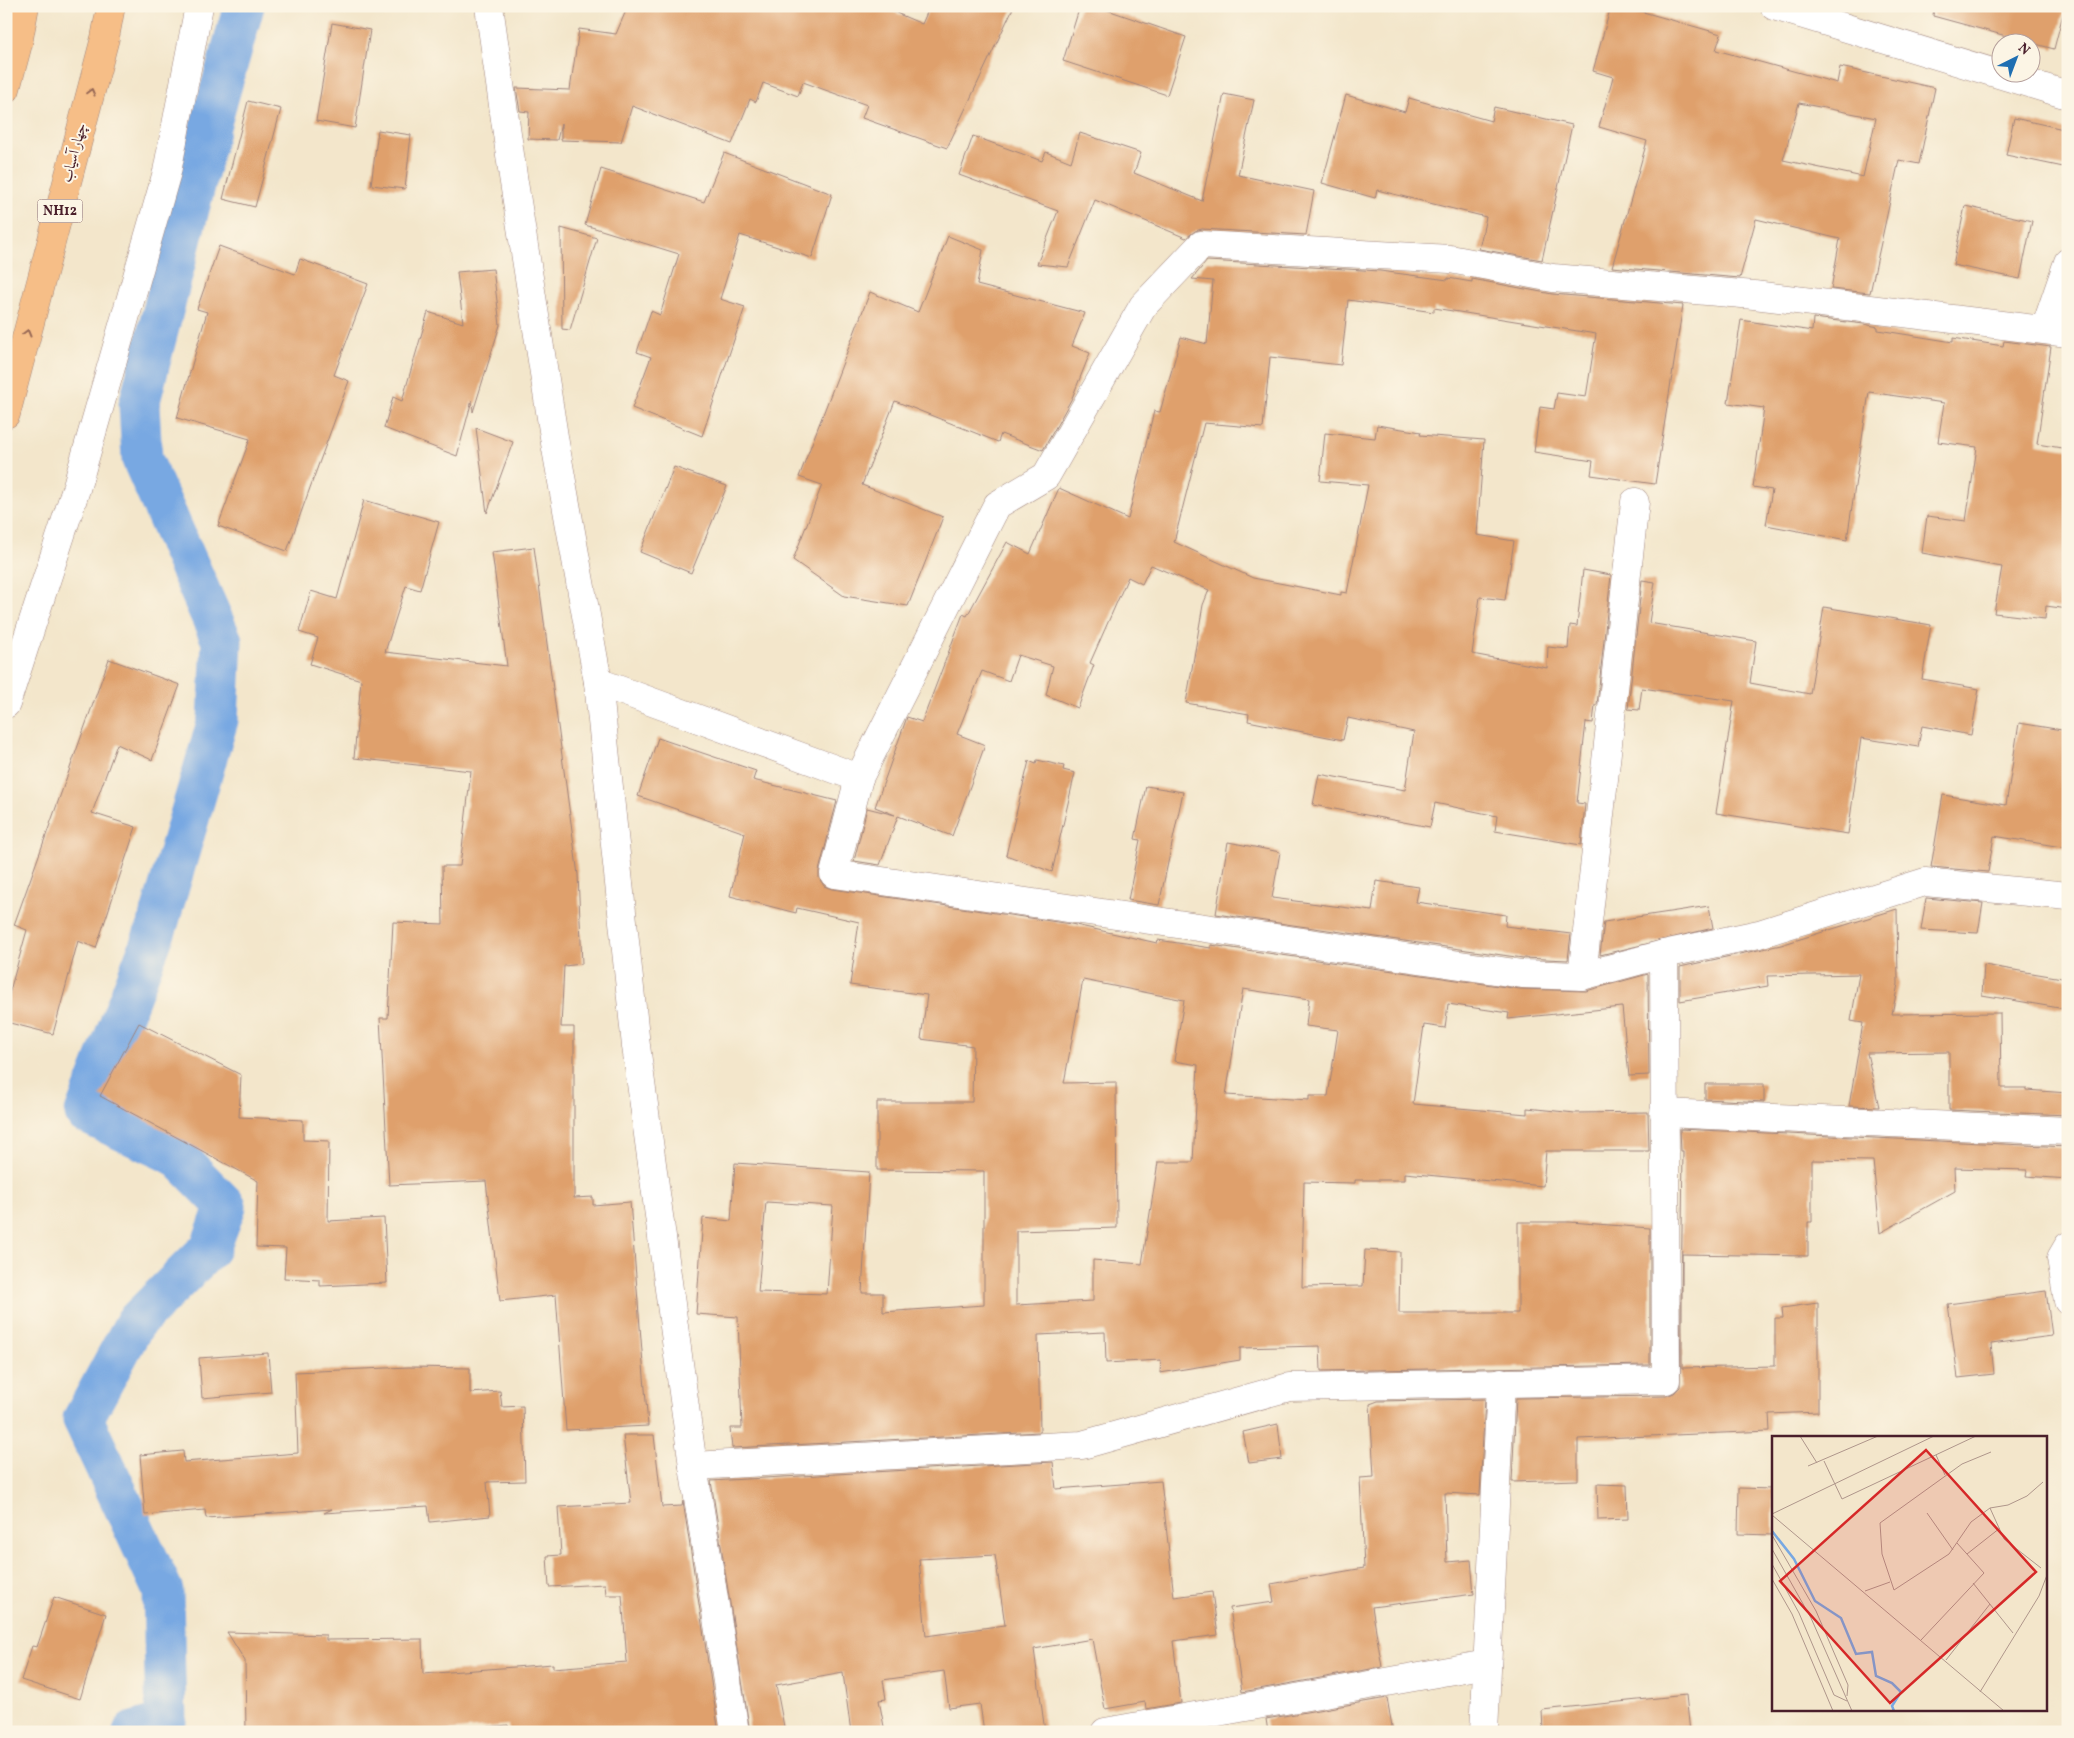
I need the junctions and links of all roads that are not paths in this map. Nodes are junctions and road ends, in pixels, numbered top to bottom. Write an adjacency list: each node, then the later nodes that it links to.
1 (25, 6): 6 (highway)
2 (111, 6): 10 (highway, چهار آسیاب / NH12, one-way to 2)
3 (199, 6): 13 (street)
4 (489, 6): 12 (street)
5 (1774, 6): 7 (street)
6 (6, 89)
7 (2068, 95)
8 (2068, 262): 9 (street)
9 (2056, 331): 14 (street)
10 (6, 414)
11 (1634, 502): 17 (street)
12 (598, 682): 14 (street); 23 (street)
13 (6, 704)
14 (859, 778): 17 (street)
15 (2068, 896): 16 (street)
16 (1664, 954): 17 (street); 18 (street)
17 (1582, 976)
18 (1664, 1113): 19 (street); 22 (street)
19 (2068, 1131)
20 (2068, 1246): 21 (street)
21 (2068, 1301)
22 (1501, 1382): 23 (street); 24 (street)
23 (693, 1466): 25 (street)
24 (1487, 1664): 26 (street); 27 (street)
25 (735, 1732)
26 (1105, 1732)
27 (1484, 1732)

